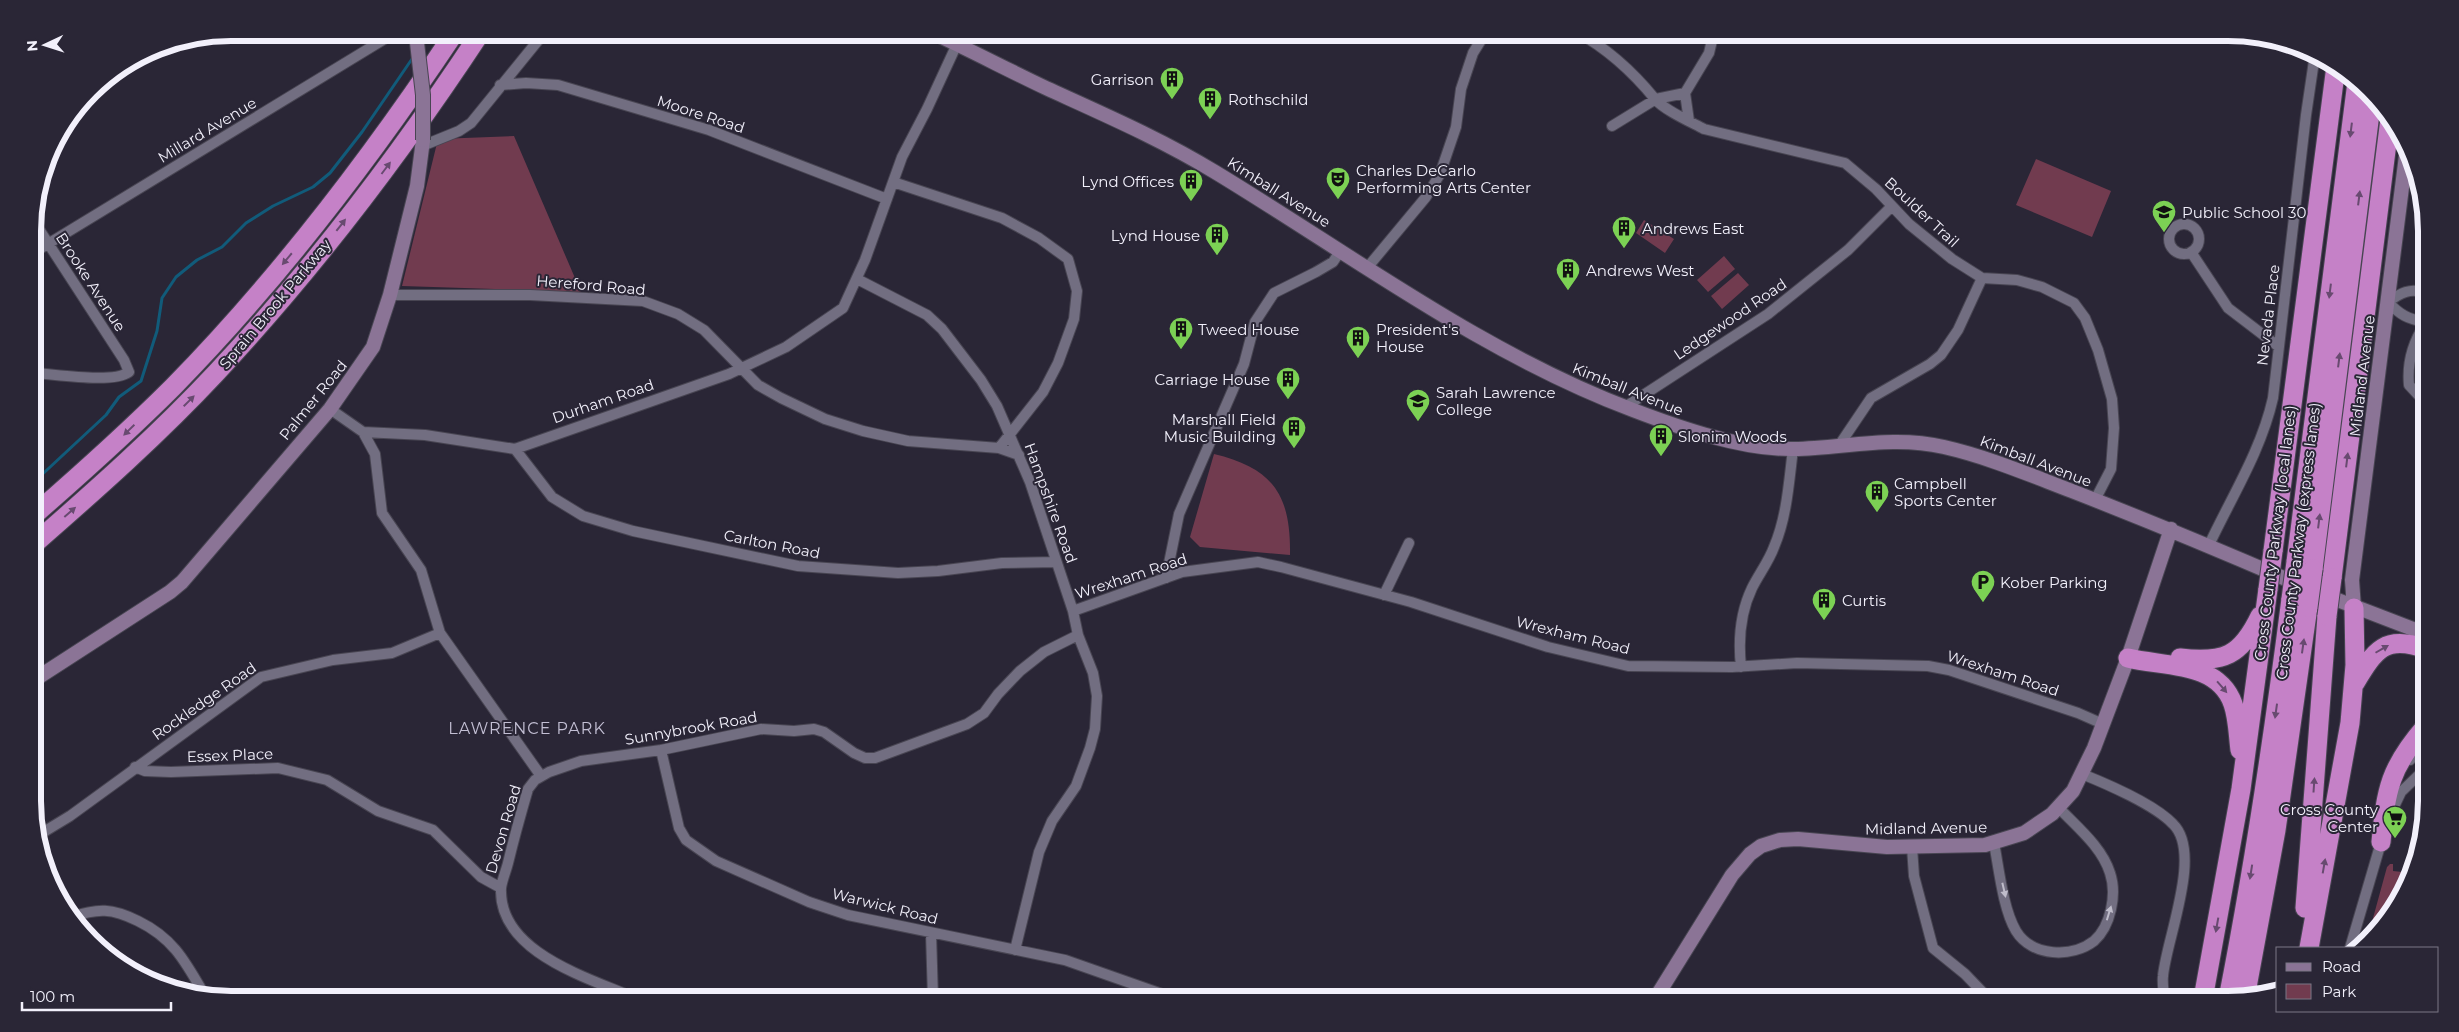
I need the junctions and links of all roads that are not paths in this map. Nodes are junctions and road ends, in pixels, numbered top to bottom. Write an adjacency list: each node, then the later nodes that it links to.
1 (381, 41): 29 (street, Millard Avenue)
2 (416, 41): 23 (street, Palmer Road, bridge)
3 (449, 41): 59 (highway, Sprain Brook Parkway, one-way to 59)
4 (475, 41): 61 (highway, Sprain Brook Parkway, one-way to 4)
5 (537, 41): 14 (street)
6 (950, 41): 10 (street, Kimball Avenue)
7 (1478, 41): 33 (street)
8 (1591, 41): 18 (street, Boulder Trail)
9 (1712, 41): 16 (street)
10 (957, 44): 25 (street); 31 (street, Kimball Avenue)
11 (2314, 62): 43 (street, Nevada Place)
12 (2332, 72): 17 (highway)
13 (2335, 74): 17 (highway, Cross County Parkway (local lanes))
14 (500, 85): 23 (street); 26 (street, Moore Road)
15 (2356, 91): 65 (highway, Cross County Parkway (express lanes), one-way to 65)
16 (1685, 93): 18 (street); 20 (street)
17 (2331, 95): 68 (highway, Cross County Parkway (local lanes), bridge)
18 (1656, 99): 20 (street, Boulder Trail); 21 (street)
19 (2371, 106): 65 (highway, Cross County Parkway (express lanes), one-way to 19)
20 (1689, 121): 27 (street, Boulder Trail)
21 (1612, 126)
22 (2389, 130): 97 (highway, one-way to 22, bridge)
23 (423, 143): 36 (street, Palmer Road)
24 (2405, 163): 38 (street, Midland Avenue)
25 (893, 182): 26 (street); 50 (street)
26 (887, 199): 35 (street)
27 (1891, 207): 34 (street, Boulder Trail); 47 (street, Ledgewood Road)
28 (41, 234): 29 (street, Brooke Avenue)
29 (47, 244): 30 (street, Millard Avenue); 45 (street, Brooke Avenue)
30 (41, 248)
31 (1341, 250): 33 (street, Kimball Avenue); 66 (street)
32 (2191, 252): 43 (street)
33 (1366, 268): 47 (street, Kimball Avenue)
34 (1982, 278): 51 (street); 58 (street, Boulder Trail)
35 (857, 279): 44 (street, Durham Road); 50 (street, Hampshire Road)
36 (390, 295): 44 (street, Hereford Road); 48 (street, Palmer Road)
37 (2418, 296): 38 (street)
38 (2388, 302): 39 (street); 69 (street, Midland Avenue)
39 (2404, 315): 40 (street); 41 (street)
40 (2418, 315)
41 (2418, 321)
42 (2418, 339): 46 (street)
43 (2279, 347): 63 (street, Nevada Place)
44 (741, 368): 52 (street, Durham Road); 53 (street, Hereford Road)
45 (41, 374)
46 (2418, 394)
47 (1625, 407): 55 (street, Kimball Avenue)
48 (330, 409): 49 (street); 77 (street, Palmer Road)
49 (362, 432): 54 (street, Durham Road); 72 (street)
50 (1010, 434): 53 (street, Hampshire Road); 56 (street, Hampshire Road)
51 (1840, 444): 55 (street, Kimball Avenue); 58 (street, Kimball Avenue)
52 (528, 445): 54 (street, Durham Road); 57 (street)
53 (999, 448): 56 (street, Hereford Road)
54 (515, 449): 57 (street, Carlton Road)
55 (1793, 449): 76 (street)
56 (1019, 456): 64 (street, Hampshire Road)
57 (525, 462): 64 (street, Carlton Road)
58 (2095, 500): 60 (street, Kimball Avenue)
59 (41, 509)
60 (2171, 529): 63 (street, Kimball Avenue); 75 (street, Midland Avenue)
61 (41, 538)
62 (1409, 543): 67 (street)
63 (2209, 545): 69 (street, Kimball Avenue)
64 (1056, 562): 70 (street, Hampshire Road)
65 (2304, 565): 101 (highway, Cross County Parkway (express lanes), one-way to 65, bridge); 109 (highway, Cross County Parkway (express lanes), one-way to 109, bridge)
66 (1166, 578): 67 (street, Wrexham Road); 70 (street, Wrexham Road)
67 (1384, 595): 76 (street, Wrexham Road)
68 (2267, 595): 75 (highway); 85 (highway, Cross County Parkway (local lanes))
69 (2354, 608): 71 (street, Kimball Avenue); 78 (highway)
70 (1073, 611): 73 (street, Hampshire Road)
71 (2418, 631)
72 (440, 633): 83 (street, Rockledge Road); 86 (street)
73 (1078, 635): 81 (street, Sunnybrook Road); 99 (street, Hampshire Road)
74 (2418, 647): 78 (highway, one-way to 74)
75 (2130, 652): 79 (street, Midland Avenue); 85 (highway, one-way to 85)
76 (1741, 667): 79 (street, Wrexham Road)
77 (41, 675)
78 (2354, 684): 98 (highway, one-way to 78)
79 (2103, 724): 84 (street, Midland Avenue)
80 (2418, 736): 90 (highway)
81 (662, 750): 86 (street, Sunnybrook Road); 95 (street, Warwick Road)
82 (2418, 751): 90 (street)
83 (135, 767): 89 (street, Rockledge Road); 93 (street, Essex Place)
84 (2082, 774): 88 (street, Midland Avenue); 107 (street)
85 (2243, 774): 108 (highway, Cross County Parkway (local lanes), one-way to 108)
86 (541, 776): 93 (street, Devon Road)
87 (2418, 776): 90 (street)
88 (2059, 808): 91 (street, Midland Avenue); 91 (street, one-way to 88)
89 (44, 832)
90 (2381, 842): 96 (street)
91 (1994, 843): 92 (street, Midland Avenue)
92 (1912, 847): 105 (street, Midland Avenue); 106 (street)
93 (502, 888): 102 (street, Devon Road)
94 (79, 914): 100 (street)
95 (931, 933): 99 (street, Warwick Road); 103 (street)
96 (2351, 946)
97 (2301, 947)
98 (2310, 947)
99 (1015, 950): 104 (street, Warwick Road)
100 (200, 988)
101 (2247, 989)
102 (619, 991)
103 (933, 991)
104 (1154, 991)
105 (1660, 991)
106 (1981, 991)
107 (2164, 991)
108 (2204, 991)
109 (2229, 991)

